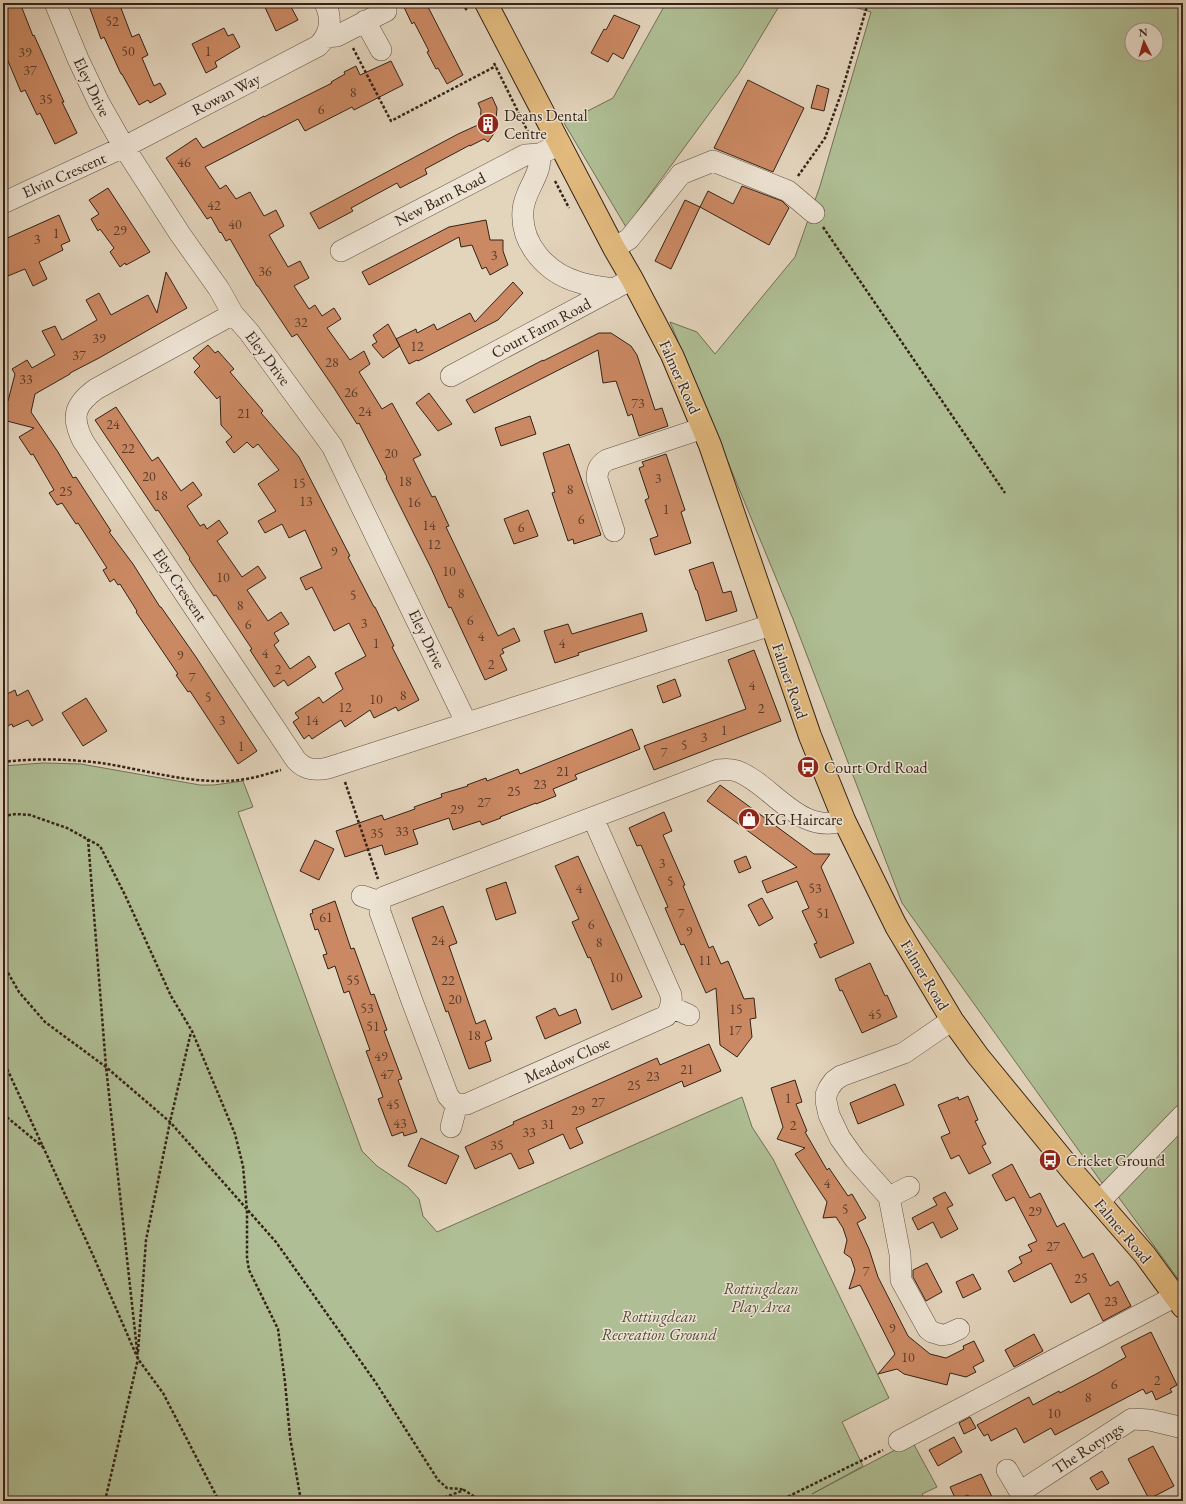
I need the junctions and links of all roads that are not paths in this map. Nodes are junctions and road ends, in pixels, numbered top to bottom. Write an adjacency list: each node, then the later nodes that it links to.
1 (55, 3): 9 (street, Eley Drive)
2 (325, 3): 6 (street)
3 (478, 10): 8 (main road, Falmer Road)
4 (386, 11): 5 (street, Rowan Way)
5 (365, 21): 6 (street, Rowan Way); 7 (street)
6 (335, 35): 9 (street, Rowan Way)
7 (381, 50)
8 (560, 144): 10 (street, New Barn Road); 13 (main road, Falmer Road)
9 (124, 147): 11 (street, Elvin Crescent); 16 (street, Eley Drive)
10 (540, 154): 14 (street, New Barn Road); 15 (street)
11 (3, 203)
12 (814, 213): 13 (street)
13 (614, 248): 15 (main road, Falmer Road)
14 (340, 251)
15 (623, 284): 17 (street, Court Farm Road); 18 (main road, Falmer Road)
16 (233, 314): 21 (street, Eley Drive); 21 (street, Eley Crescent)
17 (451, 376)
18 (703, 428): 19 (street); 20 (main road, Falmer Road)
19 (614, 531)
20 (771, 625): 21 (street); 23 (main road, Falmer Road)
21 (466, 722)
22 (593, 818): 23 (street); 25 (street, Meadow Close); 25 (street)
23 (844, 820): 24 (main road, Falmer Road)
24 (952, 1020): 29 (street); 30 (main road, Falmer Road)
25 (457, 1104): 27 (street)
26 (1183, 1115): 30 (street)
27 (451, 1127)
28 (909, 1187): 29 (street)
29 (889, 1196): 32 (street)
30 (1099, 1202): 31 (main road, Falmer Road)
31 (1180, 1302): 34 (street)
32 (958, 1328)
33 (1183, 1428): 36 (street, The Rotyngs)
34 (899, 1442)
35 (1007, 1470): 36 (street, The Rotyngs)
36 (1022, 1496)

